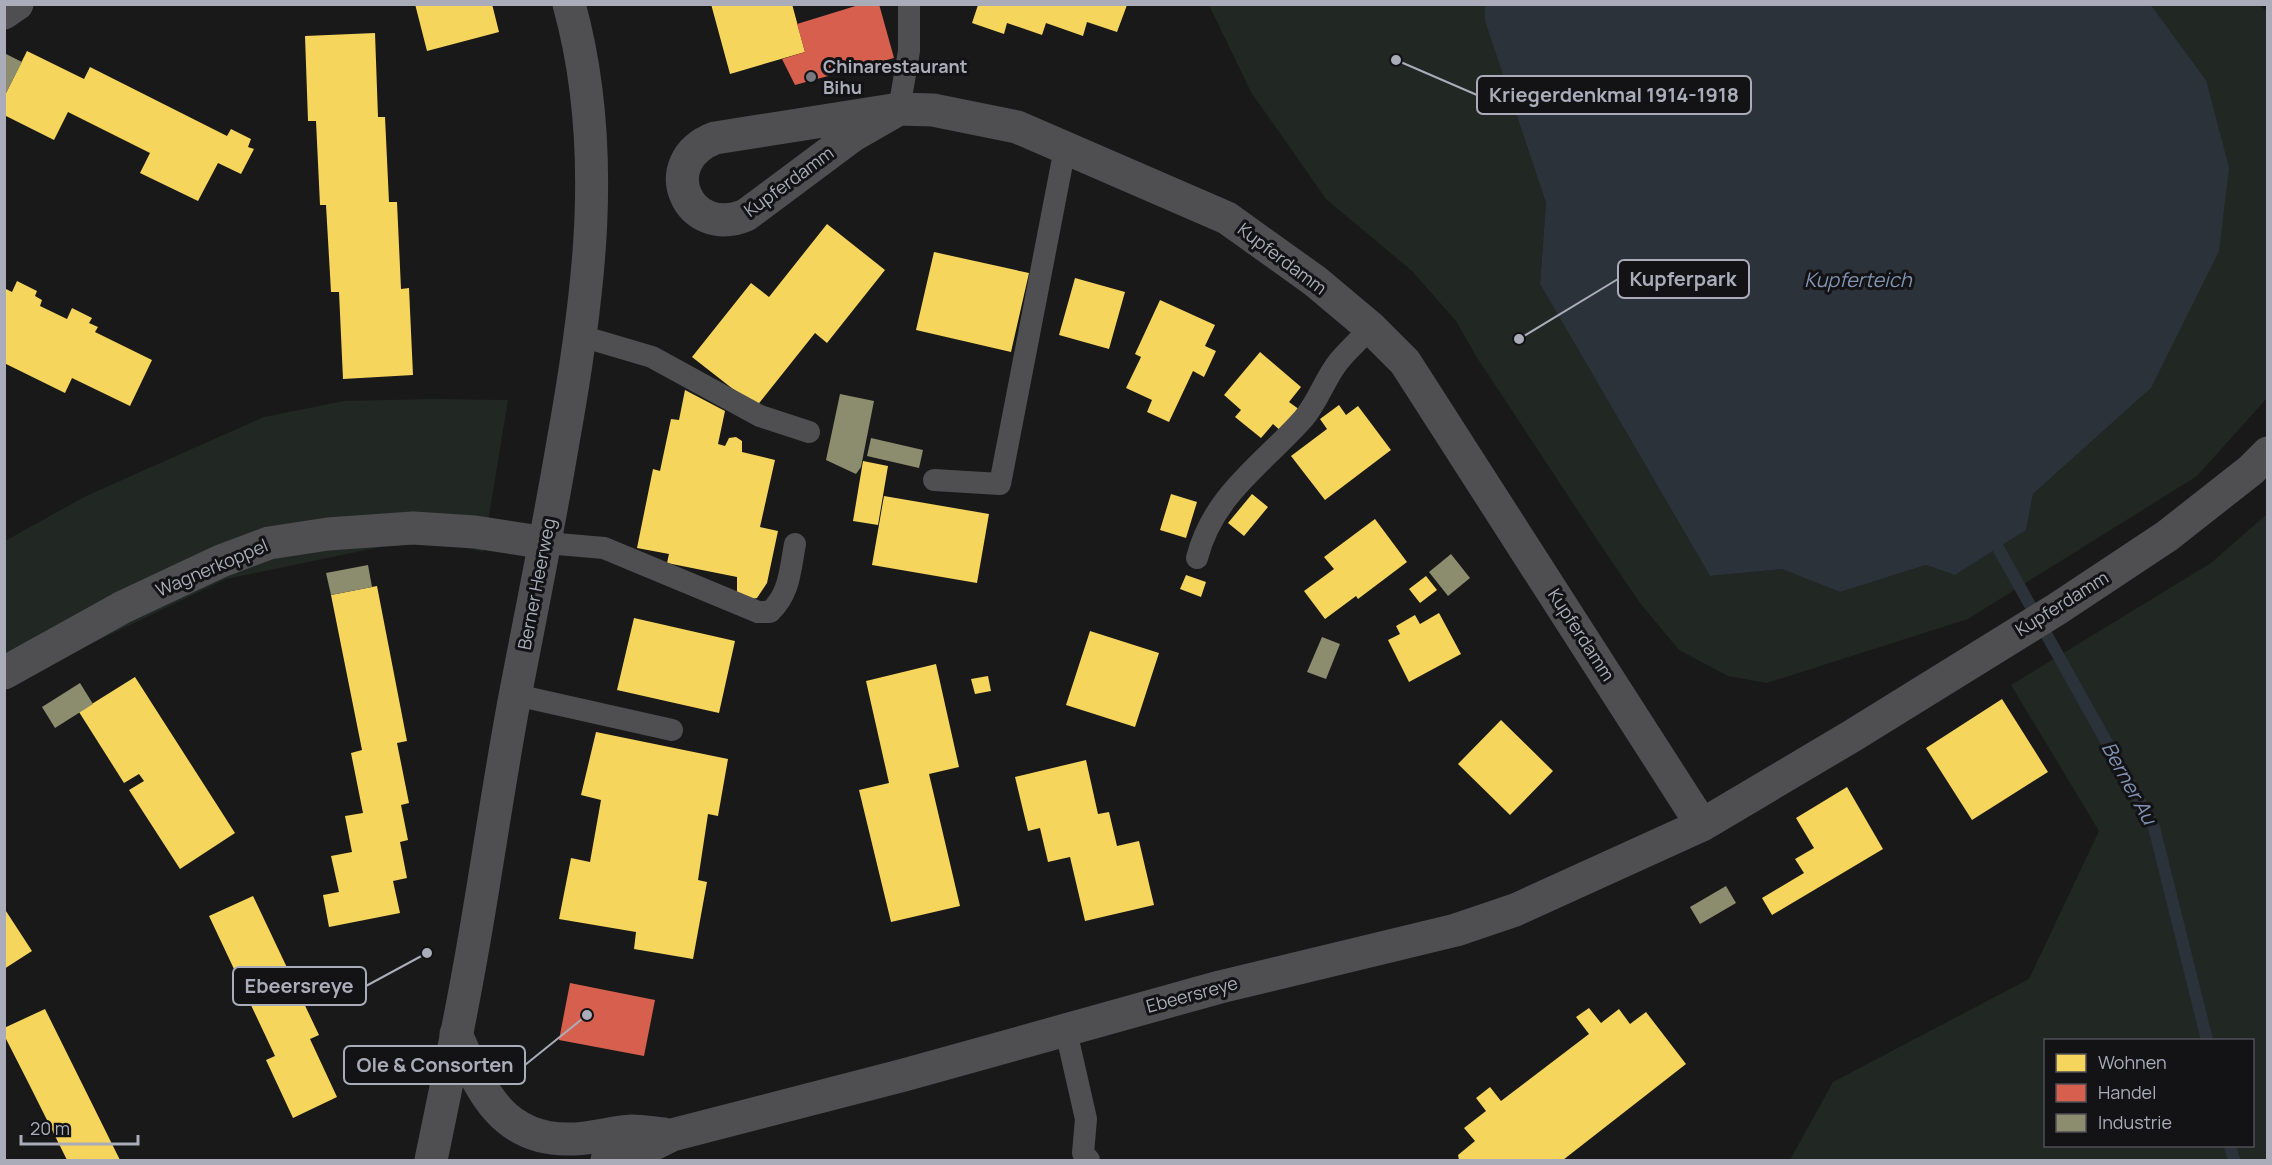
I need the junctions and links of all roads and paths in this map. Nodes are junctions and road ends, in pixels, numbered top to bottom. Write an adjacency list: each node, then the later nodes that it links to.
1 (17, 4): 4 (street)
2 (569, 4): 8 (street, Berner Heerweg)
3 (909, 4): 5 (lane)
4 (4, 13)
5 (898, 109): 5 (street, Kupferdamm); 6 (street, Kupferdamm)
6 (1065, 148): 7 (street, Kupferdamm); 11 (lane)
7 (1371, 328): 14 (lane); 18 (street, Kupferdamm)
8 (580, 336): 9 (lane); 12 (street, Berner Heerweg)
9 (808, 432)
10 (2268, 453): 18 (street, Kupferdamm)
11 (934, 480)
12 (546, 543): 13 (lane); 15 (street, Wagnerkoppel); 16 (street, Berner Heerweg)
13 (795, 543)
14 (1197, 558)
15 (4, 673)
16 (516, 694): 17 (lane); 20 (street, Berner Heerweg)
17 (672, 730)
18 (1702, 825): 19 (street, Ebeersreye)
19 (1066, 1031): 21 (street, Ebeersreye); 24 (lane)
20 (456, 1034): 21 (street, Ebeersreye); 22 (street, Berner Heerweg)
21 (672, 1135): 23 (street, Ebeersreye)
22 (431, 1161)
23 (607, 1161)
24 (1089, 1161)

